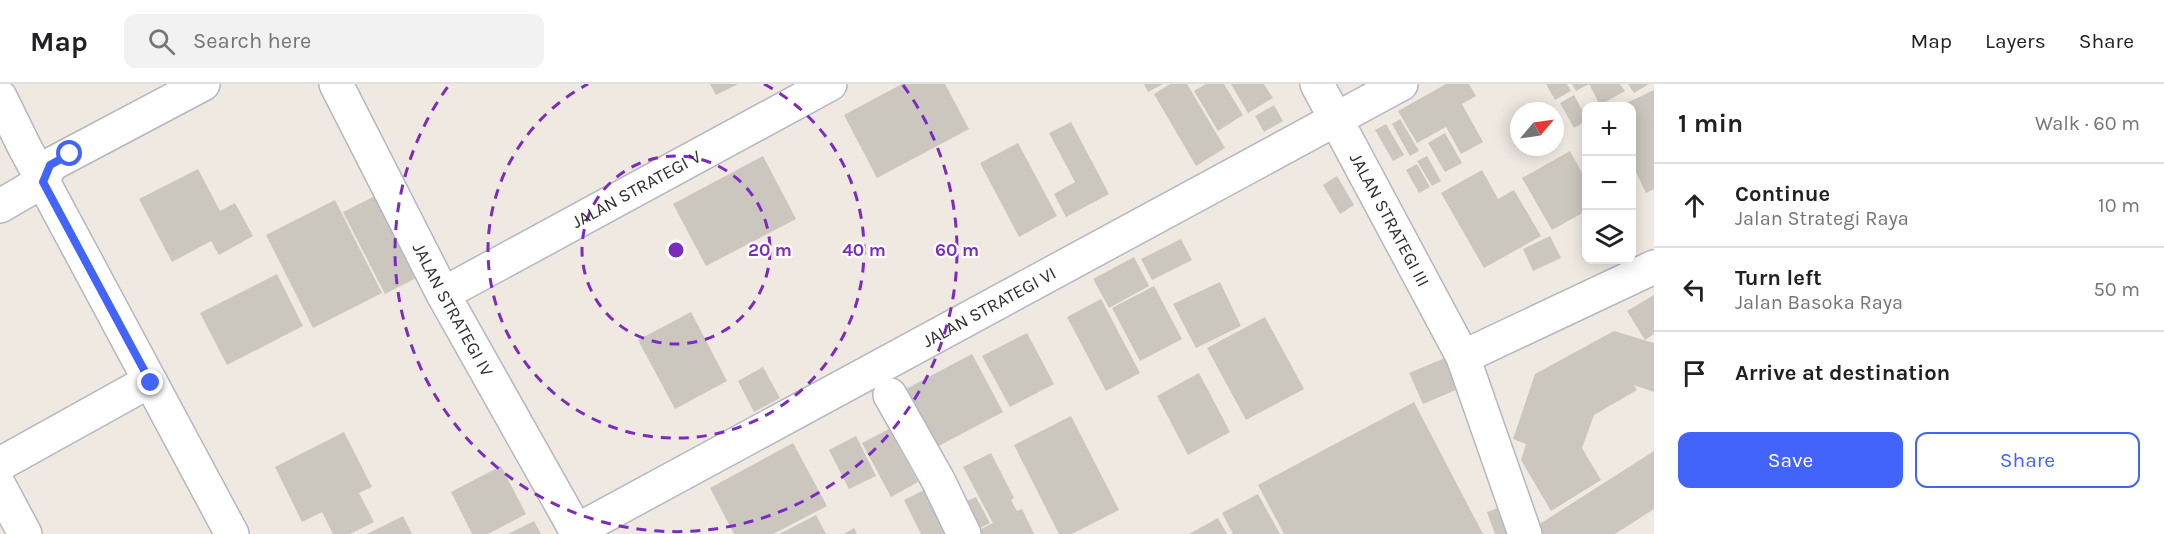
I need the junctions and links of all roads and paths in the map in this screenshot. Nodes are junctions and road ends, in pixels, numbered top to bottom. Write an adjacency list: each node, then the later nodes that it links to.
1 (203, 84): 9 (street)
2 (336, 84): 12 (street, JALAN STRATEGI IV)
3 (830, 84): 12 (street, JALAN STRATEGI V)
4 (1317, 84): 7 (street, JALAN STRATEGI III)
5 (1401, 84): 7 (street, JALAN STRATEGI VI)
6 (0, 97): 8 (street)
7 (1335, 119): 13 (street, JALAN STRATEGI III); 18 (street, JALAN STRATEGI VI)
8 (12, 152): 9 (street)
9 (54, 166): 10 (street); 14 (street)
10 (0, 206)
11 (1654, 267): 13 (street)
12 (443, 294): 18 (street, JALAN STRATEGI IV)
13 (1463, 357): 22 (street, JALAN STRATEGI III)
14 (151, 383): 16 (street); 20 (street)
15 (890, 395): 21 (street)
16 (0, 464)
17 (0, 486): 19 (street)
18 (577, 533)
19 (26, 534)
20 (232, 534)
21 (964, 534)
22 (1525, 534)

